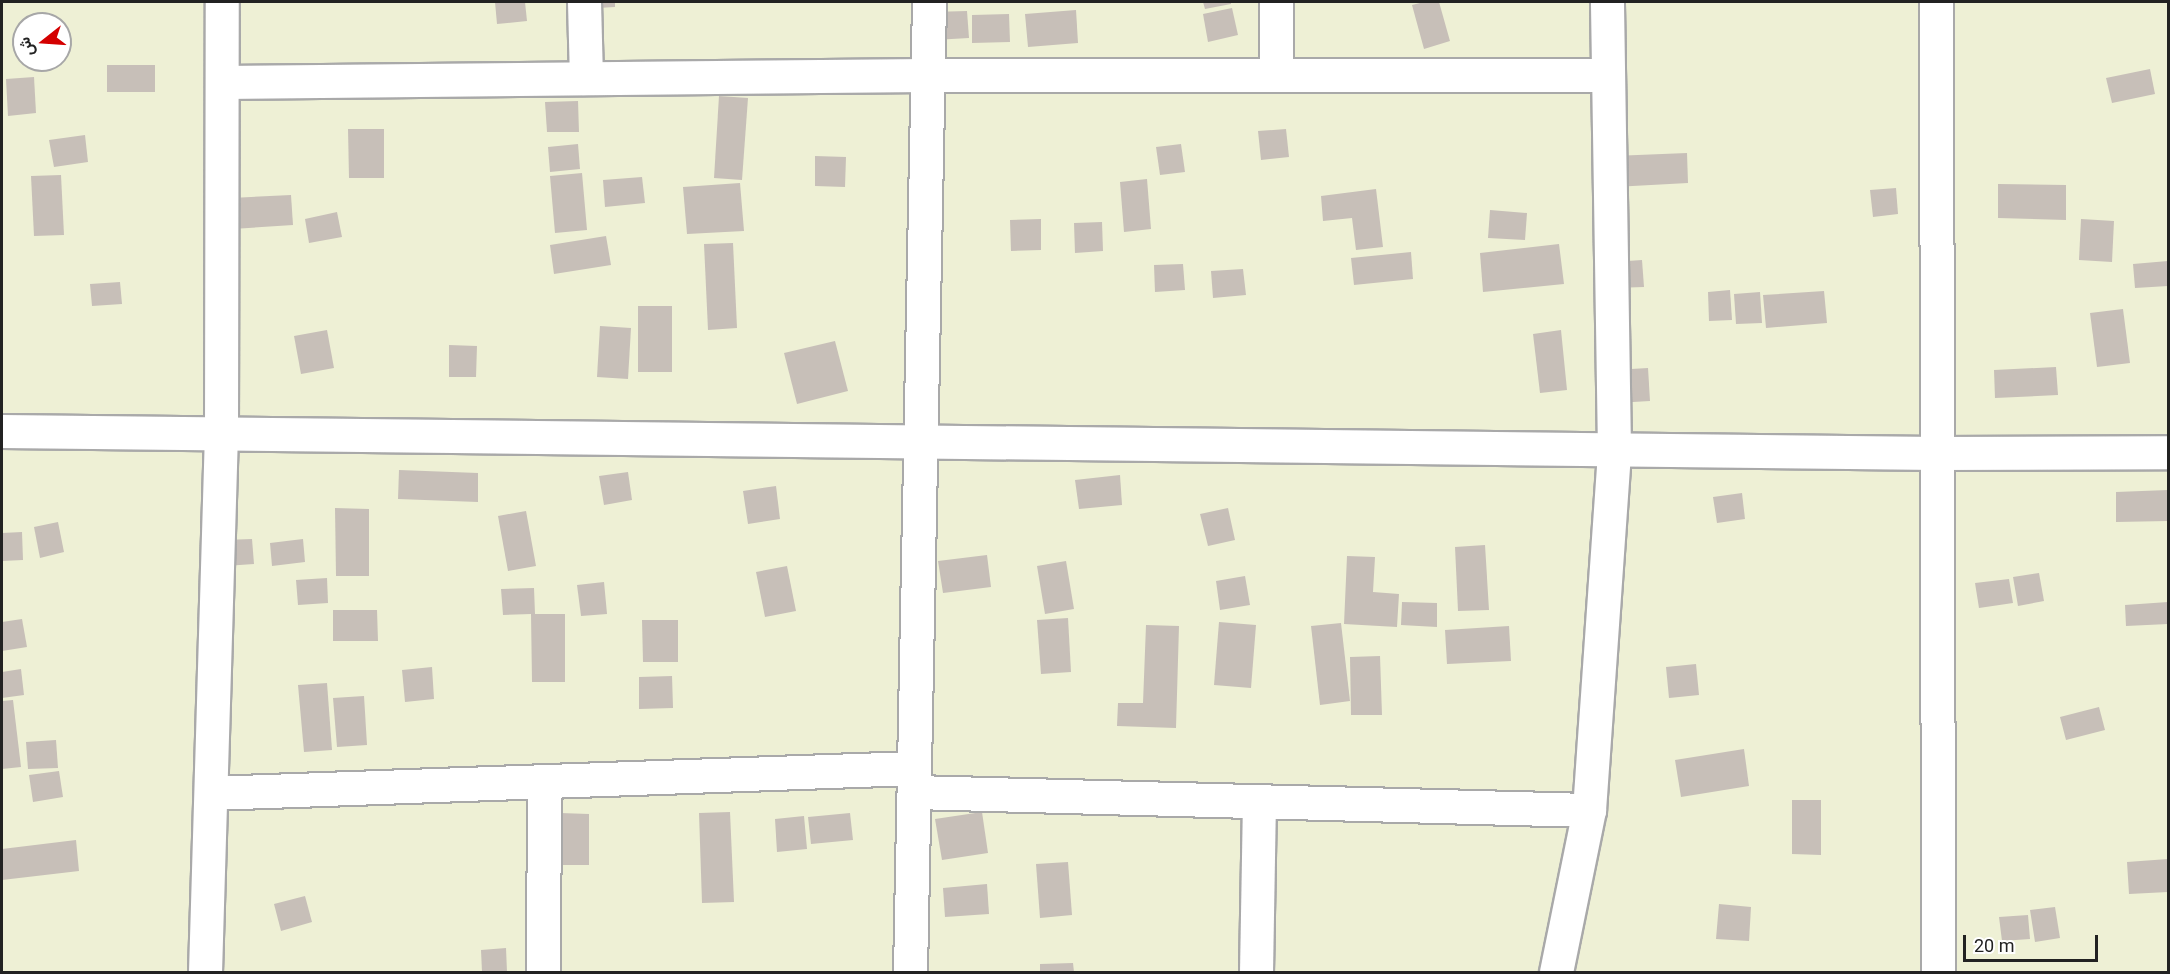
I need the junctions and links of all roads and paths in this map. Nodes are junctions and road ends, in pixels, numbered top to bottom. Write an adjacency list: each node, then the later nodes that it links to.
1 (222, 2): 11 (street)
2 (584, 2): 10 (street)
3 (929, 2): 7 (street)
4 (1276, 2): 8 (street)
5 (1607, 2): 9 (street)
6 (1936, 2): 17 (street)
7 (927, 75): 8 (street); 10 (street); 14 (street)
8 (1276, 75): 9 (street)
9 (1607, 75): 15 (street)
10 (586, 78): 11 (street)
11 (222, 82): 13 (street)
12 (2, 431): 13 (street)
13 (221, 433): 14 (street); 20 (street)
14 (920, 441): 15 (street); 18 (street)
15 (1614, 450): 17 (street); 22 (street)
16 (2169, 452): 17 (street)
17 (1937, 453): 28 (street)
18 (914, 780): 19 (street); 21 (street); 25 (street)
19 (544, 781): 20 (street); 24 (street)
20 (211, 793): 23 (street)
21 (1259, 802): 22 (street); 26 (street)
22 (1589, 810): 27 (street)
23 (205, 972)
24 (543, 972)
25 (910, 972)
26 (1256, 972)
27 (1556, 972)
28 (1938, 972)

